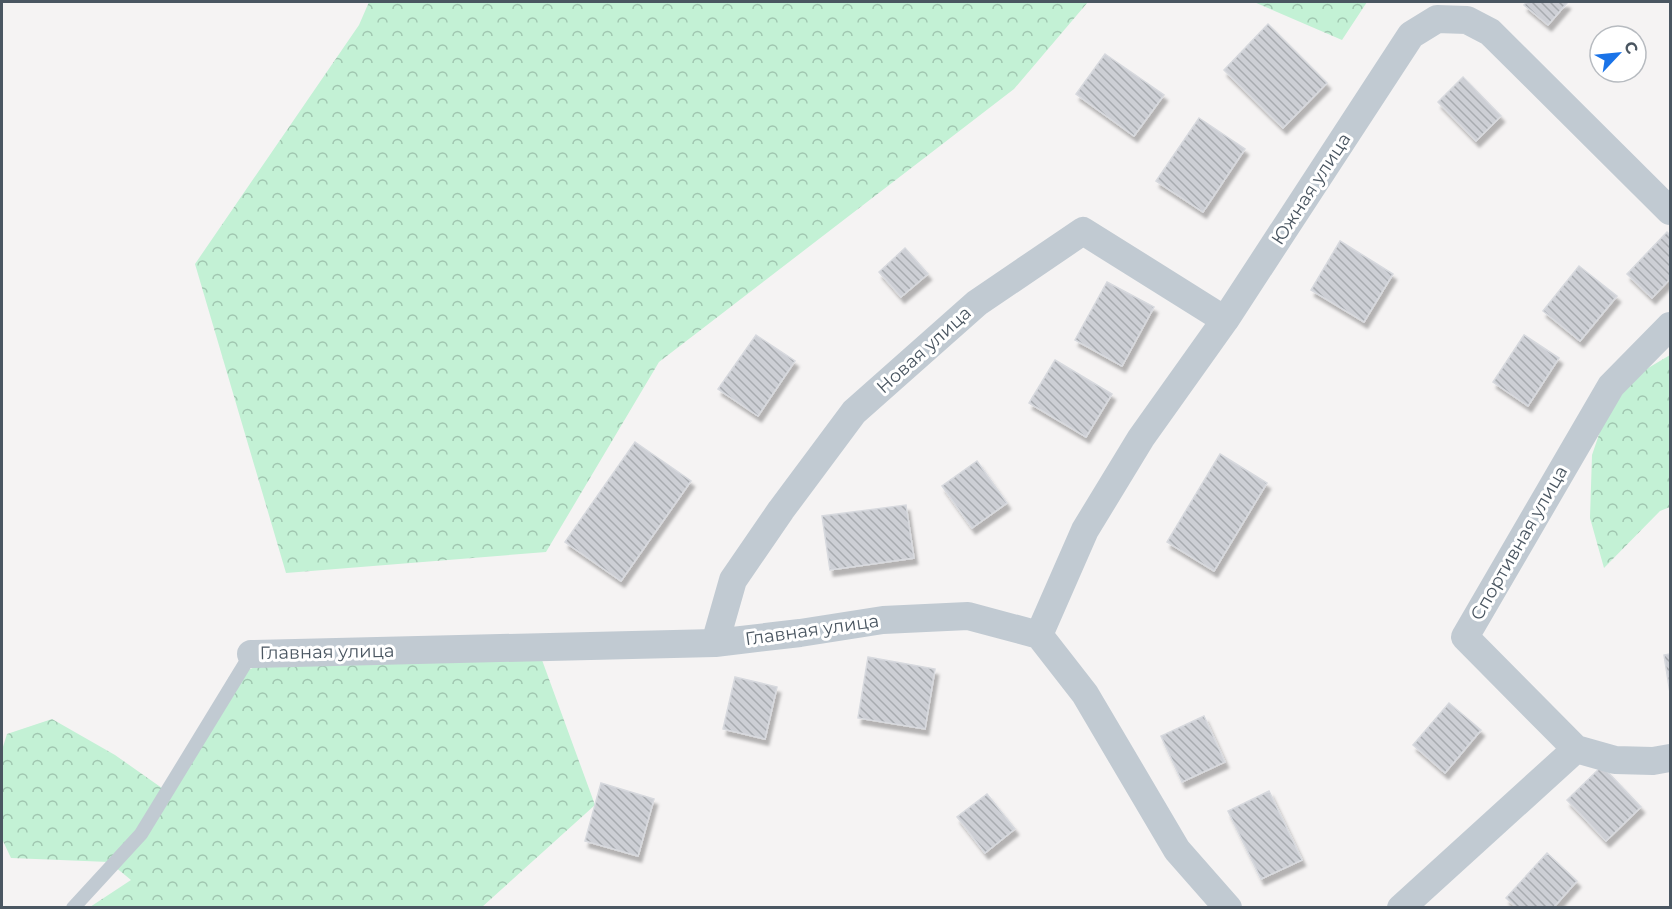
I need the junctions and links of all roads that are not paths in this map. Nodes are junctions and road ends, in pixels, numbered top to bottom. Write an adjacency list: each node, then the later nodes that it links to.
1 (1671, 211): 2 (street, Южная улица)
2 (1225, 320): 4 (street, Южная улица); 5 (street, Новая улица)
3 (1671, 326): 7 (street, Спортивная улица)
4 (1040, 635): 5 (street, Главная улица); 10 (street)
5 (715, 643): 6 (street, Главная улица)
6 (251, 654): 9 (lane)
7 (1576, 749): 8 (street, Спортивная улица); 11 (street)
8 (1671, 758)
9 (73, 908)
10 (1228, 908)
11 (1401, 908)

